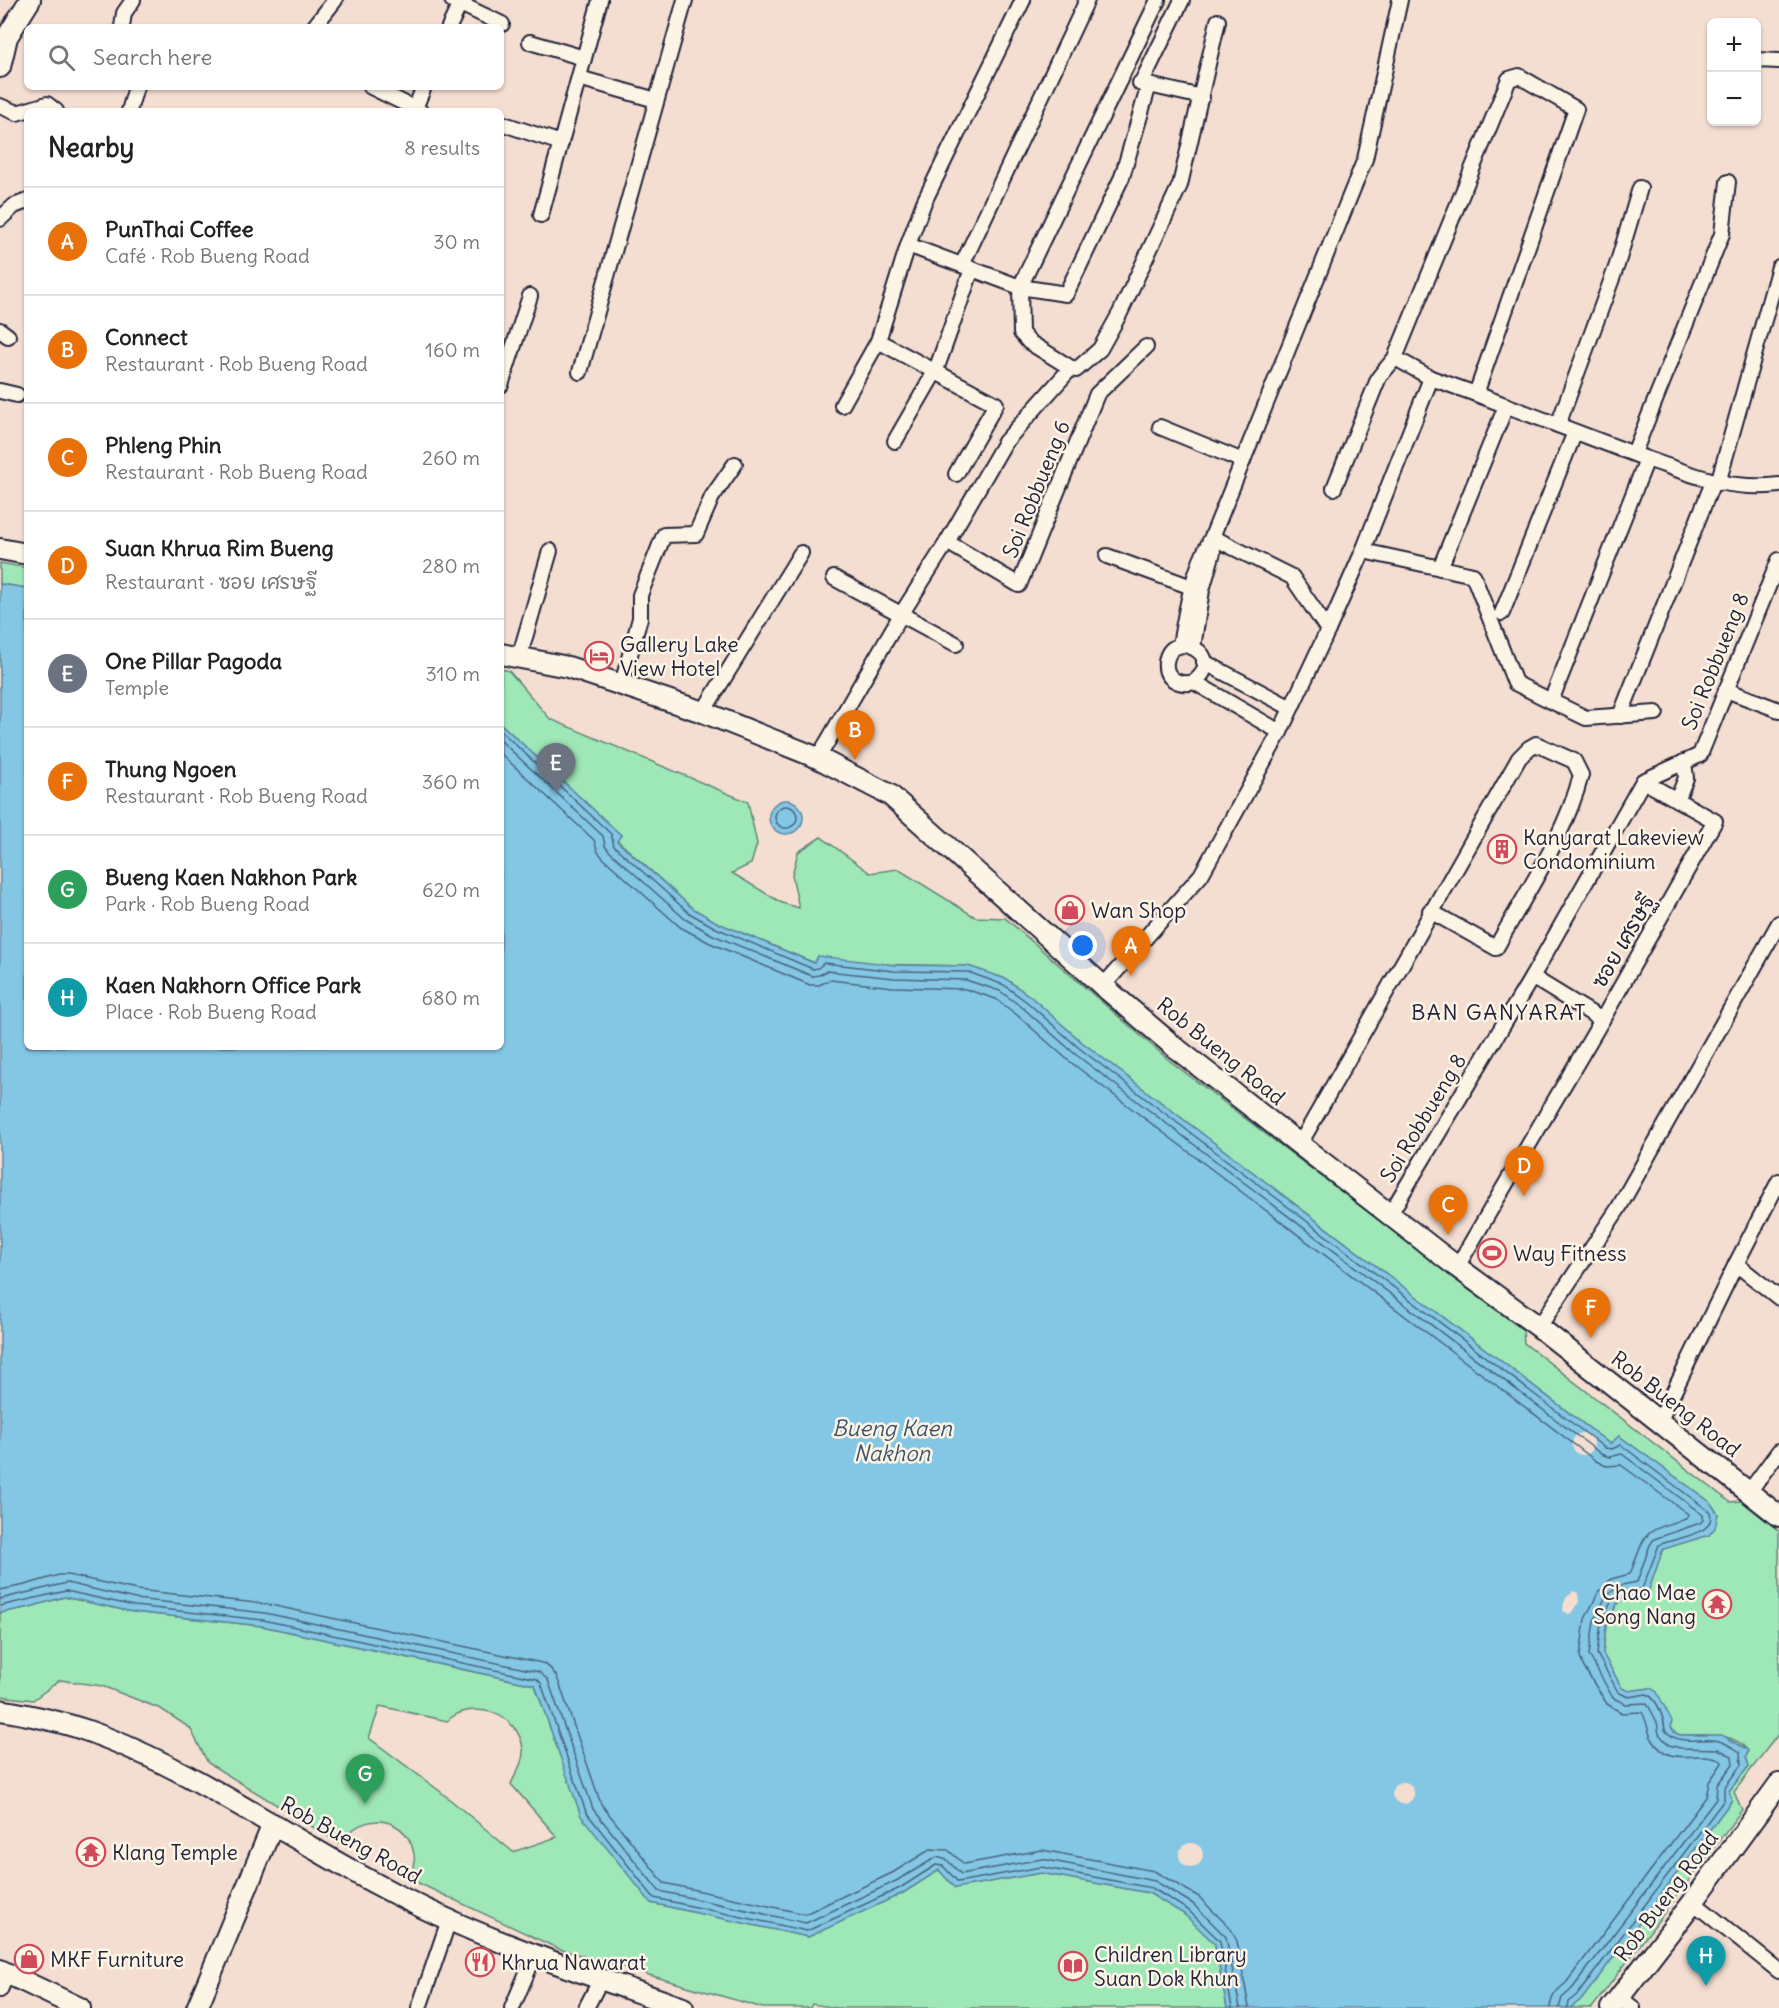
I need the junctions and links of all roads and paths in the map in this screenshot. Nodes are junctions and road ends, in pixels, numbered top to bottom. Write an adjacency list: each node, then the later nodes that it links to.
1 (30, 0): 17 (street)
2 (133, 0): 13 (street)
3 (335, 0): 14 (street)
4 (600, 0): 19 (street)
5 (685, 0): 30 (street)
6 (1023, 0): 45 (street)
7 (1088, 0): 46 (street)
8 (1158, 0): 23 (street)
9 (1182, 0): 25 (street)
10 (1400, 0): 70 (street)
11 (456, 2): 15 (street); 16 (street)
12 (1218, 21): 29 (street)
13 (122, 24)
14 (316, 24)
15 (451, 24)
16 (502, 24)
17 (4, 36): 22 (street)
18 (530, 42): 19 (street)
19 (584, 58): 24 (street)
20 (1761, 60): 21 (street)
21 (1779, 61)
22 (0, 67)
23 (1122, 76): 25 (street); 48 (street)
24 (579, 78): 30 (street); 39 (street)
25 (1145, 85): 29 (street); 48 (street)
26 (135, 90): 34 (street)
27 (377, 90): 35 (street)
28 (423, 90): 36 (street)
29 (1202, 97): 55 (street)
30 (656, 100): 57 (street)
31 (0, 106): 37 (street)
32 (34, 108): 33 (street)
33 (52, 108)
34 (130, 108)
35 (413, 108)
36 (418, 108)
37 (24, 111)
38 (504, 124): 39 (street)
39 (561, 143): 43 (street)
40 (1728, 182): 68 (street)
41 (1640, 188): 64 (street)
42 (24, 202): 44 (street)
43 (541, 214)
44 (0, 219)
45 (908, 245): 46 (street); 50 (street)
46 (967, 267): 48 (street); 56 (street)
47 (1779, 267): 73 (street)
48 (1020, 287): 55 (street)
49 (530, 296): 51 (street)
50 (878, 341): 56 (street); 62 (street)
51 (507, 346): 54 (street)
52 (1146, 347): 77 (street, Soi Robbueng 6)
53 (1395, 358): 58 (street); 60 (street); 75 (street)
54 (504, 366)
55 (1071, 368): 77 (street)
56 (936, 370): 67 (street); 72 (street)
57 (579, 372)
58 (1431, 378): 60 (street); 80 (street)
59 (0, 391): 61 (street)
60 (1476, 394): 63 (street)
61 (17, 395)
62 (842, 405)
63 (1506, 406): 64 (street); 85 (street)
64 (1558, 425): 66 (street)
65 (1160, 427): 70 (street)
66 (1575, 432): 68 (street); 89 (street)
67 (895, 441)
68 (1634, 453): 69 (street)
69 (1647, 459): 73 (street); 98 (street)
70 (1243, 461): 76 (street)
71 (735, 464): 96 (street)
72 (956, 474)
73 (1715, 482): 74 (street); 103 (street)
74 (1779, 485)
75 (1334, 488)
76 (1212, 537): 87 (street); 90 (street)
77 (947, 542): 88 (street)
78 (0, 549): 81 (street)
79 (550, 551): 93 (street)
80 (1363, 551): 85 (street); 90 (street)
81 (24, 553)
82 (801, 553): 101 (street)
83 (1107, 555): 87 (street)
84 (1779, 560): 97 (street, Soi Robbueng 8)
85 (1440, 568): 98 (street)
86 (834, 578): 88 (street)
87 (1196, 589): 92 (street)
88 (902, 613): 91 (street); 105 (street)
89 (1502, 613)
90 (1328, 630): 99 (street)
91 (956, 644)
92 (1187, 646): 94 (street); 95 (street)
93 (510, 656): 96 (street, Rob Bueng Road)
94 (1204, 662): 95 (street); 99 (street)
95 (1194, 682): 104 (street)
96 (622, 684): 101 (street, Rob Bueng Road)
97 (1726, 690): 100 (street); 106 (street, Soi Robbueng 8)
98 (1551, 700): 103 (street)
99 (1291, 708): 104 (street)
100 (1779, 710)
101 (703, 712): 105 (street, Rob Bueng Road)
102 (1656, 713): 103 (street)
103 (1620, 716)
104 (1280, 732): 112 (street)
105 (818, 758): 112 (street, Rob Bueng Road)
106 (1683, 762): 107 (street, Soi Robbueng 8); 108 (street)
107 (1643, 781): 108 (street); 111 (street, Soi Robbueng 8)
108 (1677, 800): 113 (street, ซอย เศรษฐี)
109 (1430, 911): 109 (street); 114 (street)
110 (1779, 923): 120 (street)
111 (1532, 977): 113 (street, ซอย เศรษฐี); 116 (street, Soi Robbueng 8)
112 (1103, 986): 114 (street, Rob Bueng Road)
113 (1602, 1020): 118 (street, ซอย เศรษฐี)
114 (1300, 1144): 116 (street, Rob Bueng Road)
115 (1779, 1182): 117 (street)
116 (1390, 1214): 118 (street, Rob Bueng Road)
117 (1736, 1264): 119 (street); 121 (street)
118 (1457, 1267): 120 (street, Rob Bueng Road)
119 (1779, 1298)
120 (1539, 1328): 121 (street, Rob Bueng Road)
121 (1659, 1422): 123 (street, Rob Bueng Road)
122 (1779, 1451): 123 (street)
123 (1749, 1492): 124 (street, Rob Bueng Road)
124 (1779, 1516)
125 (0, 1710): 127 (street, Rob Bueng Road)
126 (1779, 1784): 128 (street, Rob Bueng Road)
127 (273, 1824): 129 (street, Rob Bueng Road); 136 (street)
128 (1693, 1902): 131 (street); 134 (street, Rob Bueng Road)
129 (449, 1920): 130 (street, Rob Bueng Road); 137 (street)
130 (535, 1954): 133 (street, Rob Bueng Road); 138 (street)
131 (1779, 1971)
132 (2, 1978): 135 (street)
133 (601, 1979): 139 (street); 140 (street, Rob Bueng Road)
134 (1621, 2004)
135 (80, 2008)
136 (197, 2008)
137 (419, 2008)
138 (512, 2008)
139 (586, 2008)
140 (683, 2008)

